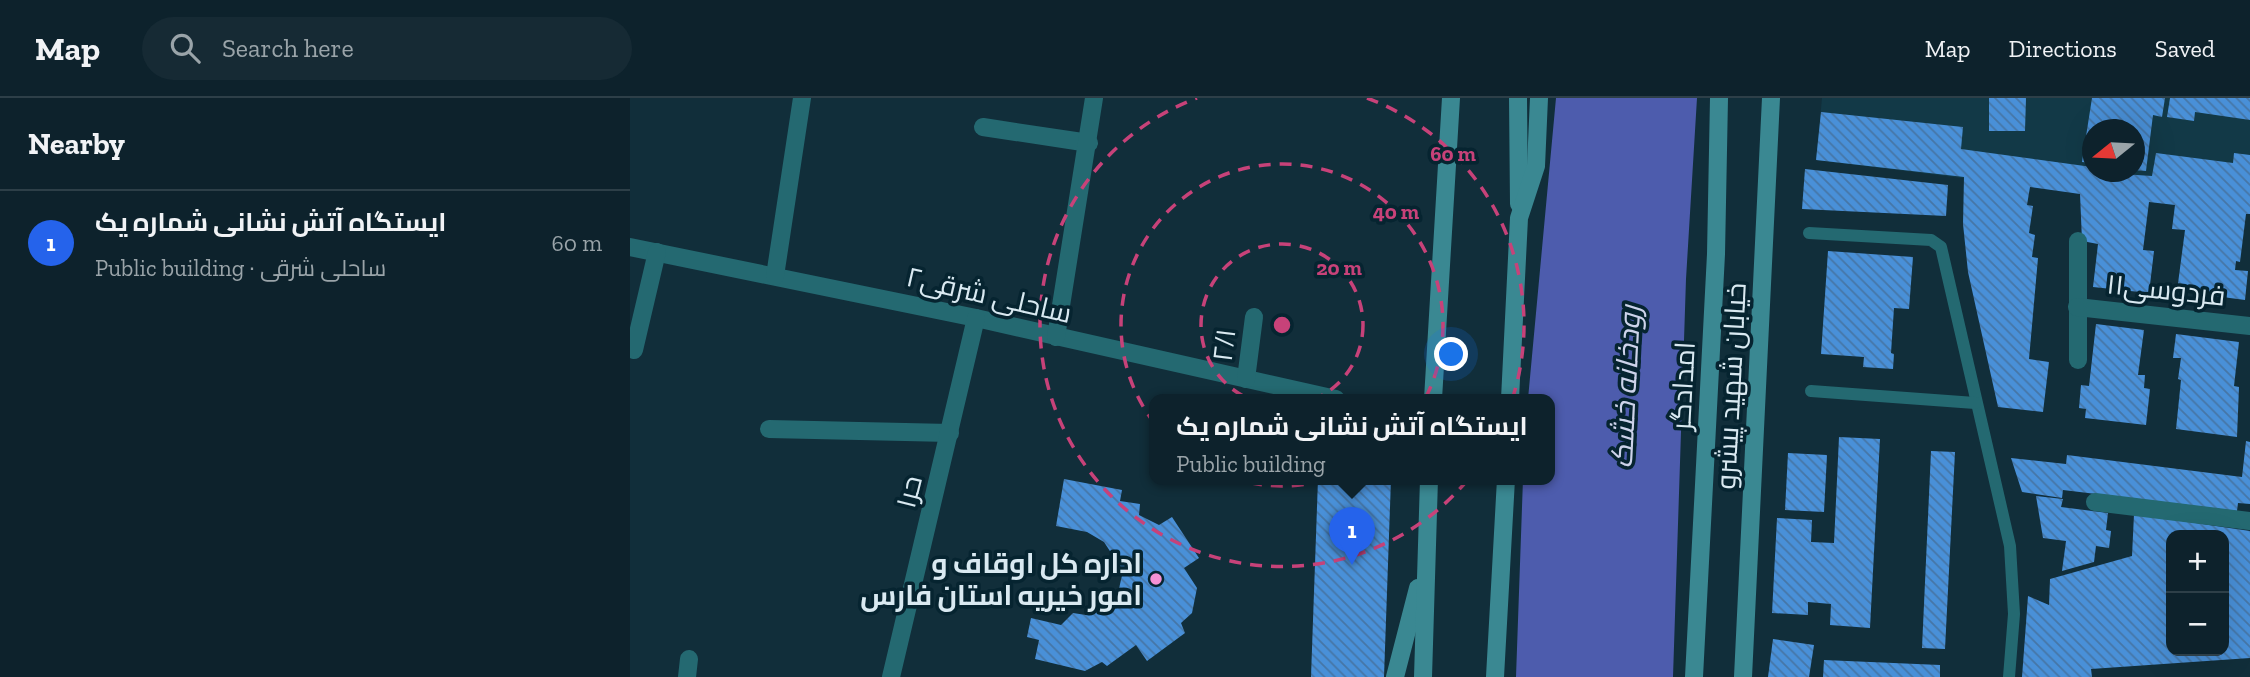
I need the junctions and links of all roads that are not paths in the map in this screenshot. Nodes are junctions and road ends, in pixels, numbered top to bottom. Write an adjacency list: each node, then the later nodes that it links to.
1 (802, 98): 15 (street)
2 (1094, 98): 9 (street)
3 (1451, 98): 26 (main road)
4 (1518, 98): 10 (main road)
5 (1539, 98): 10 (main road)
6 (1720, 98): 40 (main road, امدادگر)
7 (1771, 98): 41 (main road, خیابان شهید پیشرو)
8 (984, 127): 9 (street)
9 (1088, 143): 20 (street)
10 (1519, 218): 27 (main road)
11 (1809, 233): 28 (lane)
12 (2078, 241): 16 (street)
13 (630, 247): 14 (street, ساحلی شرقی۲)
14 (657, 251): 15 (street, ساحلی شرقی۲); 21 (street)
15 (775, 276): 18 (street, ساحلی شرقی۲)
16 (2077, 307): 19 (street, فردوسی۱۱); 22 (street)
17 (1254, 317): 23 (street, ۲/‍‍۱)
18 (976, 318): 20 (street, ساحلی شرقی۲); 30 (street, حر۱)
19 (2250, 326)
20 (1056, 337): 23 (street, ساحلی شرقی۲)
21 (634, 350)
22 (2078, 360)
23 (1246, 379): 25 (street, ساحلی شرقی۲)
24 (1811, 390): 28 (lane)
25 (1314, 394)
26 (1433, 394)
27 (1510, 394)
28 (1975, 403): 42 (lane)
29 (769, 429): 30 (street)
30 (950, 433): 36 (street, حر۱)
31 (1429, 485): 35 (main road)
32 (1506, 485): 39 (main road)
33 (2095, 502): 34 (street)
34 (2250, 521)
35 (1426, 557): 37 (main road); 38 (main road)
36 (891, 677)
37 (1395, 677)
38 (1423, 677)
39 (1494, 677)
40 (1694, 677)
41 (1743, 677)
42 (2009, 677)

